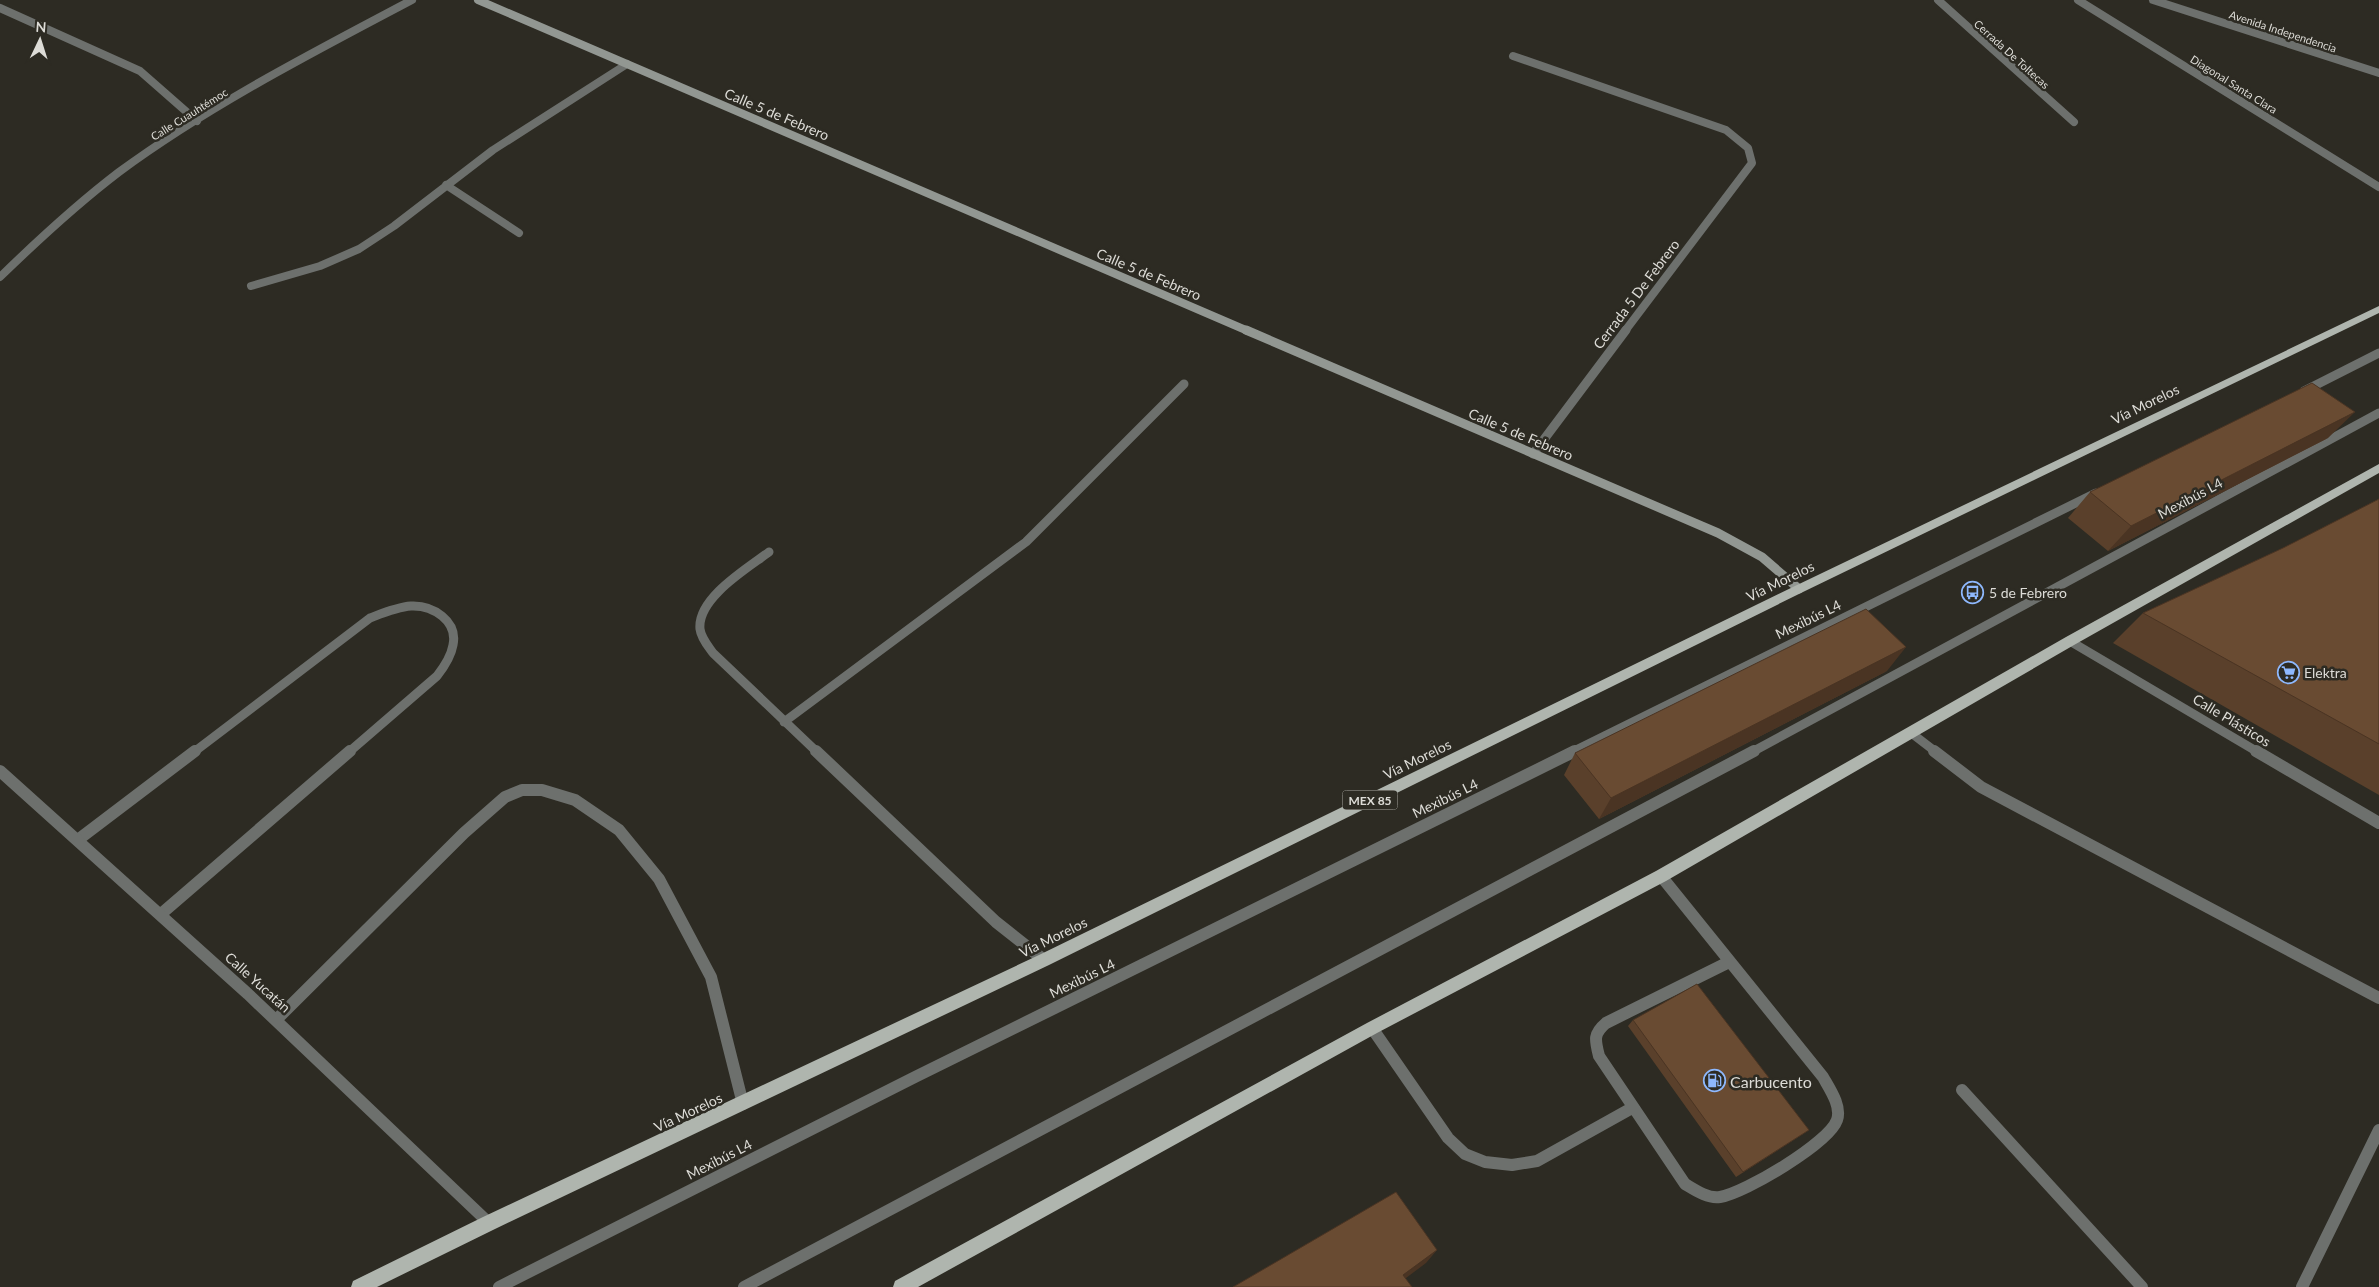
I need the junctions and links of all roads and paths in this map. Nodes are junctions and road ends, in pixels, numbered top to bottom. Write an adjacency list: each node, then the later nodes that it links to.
1 (412, 0): 10 (street, Calle Cuauhtémoc)
2 (478, 0): 8 (street, Calle 5 de Febrero)
3 (1938, 0): 11 (street, Cerrada De Toltecas)
4 (2078, 0): 13 (street, Diagonal Santa Clara)
5 (2153, 0): 9 (street, Avenida Independencia)
6 (0, 8): 10 (street)
7 (1513, 56): 22 (street, Cerrada 5 De Febrero)
8 (627, 64): 12 (street); 22 (street, Calle 5 de Febrero)
9 (2379, 73)
10 (197, 121): 15 (street, Calle Cuauhtémoc)
11 (2074, 122)
12 (446, 185): 14 (street); 16 (street)
13 (2379, 187)
14 (519, 233)
15 (0, 277)
16 (251, 286)
17 (2379, 309): 26 (main road, Vía Morelos / MEX 85)
18 (2379, 353): 20 (street)
19 (1184, 384): 28 (street)
20 (2290, 398)
21 (2379, 413): 47 (street, Mexibús L4)
22 (1533, 454): 26 (street, Calle 5 de Febrero)
23 (2379, 468): 27 (main road)
24 (2102, 490): 46 (street, Mexibús L4)
25 (769, 552): 28 (street)
26 (1799, 590): 35 (main road, Vía Morelos / MEX 85)
27 (2070, 641): 29 (main road); 31 (street, Calle Plásticos)
28 (784, 722): 35 (street)
29 (1910, 732): 33 (main road); 37 (street)
30 (0, 771): 32 (street, Calle Yucatán)
31 (2379, 823)
32 (79, 839): 34 (street, Calle Yucatán); 34 (street)
33 (1661, 876): 36 (street); 39 (main road)
34 (161, 914): 38 (street, Calle Yucatán)
35 (1044, 960): 41 (main road, Vía Morelos / MEX 85)
36 (1729, 962): 42 (street); 42 (street)
37 (2379, 998)
38 (277, 1019): 41 (street); 44 (street, Calle Yucatán)
39 (1372, 1028): 42 (street); 48 (main road)
40 (1962, 1090): 49 (street)
41 (743, 1104): 44 (main road, Vía Morelos / MEX 85)
42 (1632, 1108)
43 (2379, 1130): 50 (street)
44 (489, 1223): 45 (main road, Vía Morelos / MEX 85)
45 (359, 1287)
46 (499, 1287)
47 (744, 1287)
48 (901, 1287)
49 (2142, 1287)
50 (2302, 1287)

